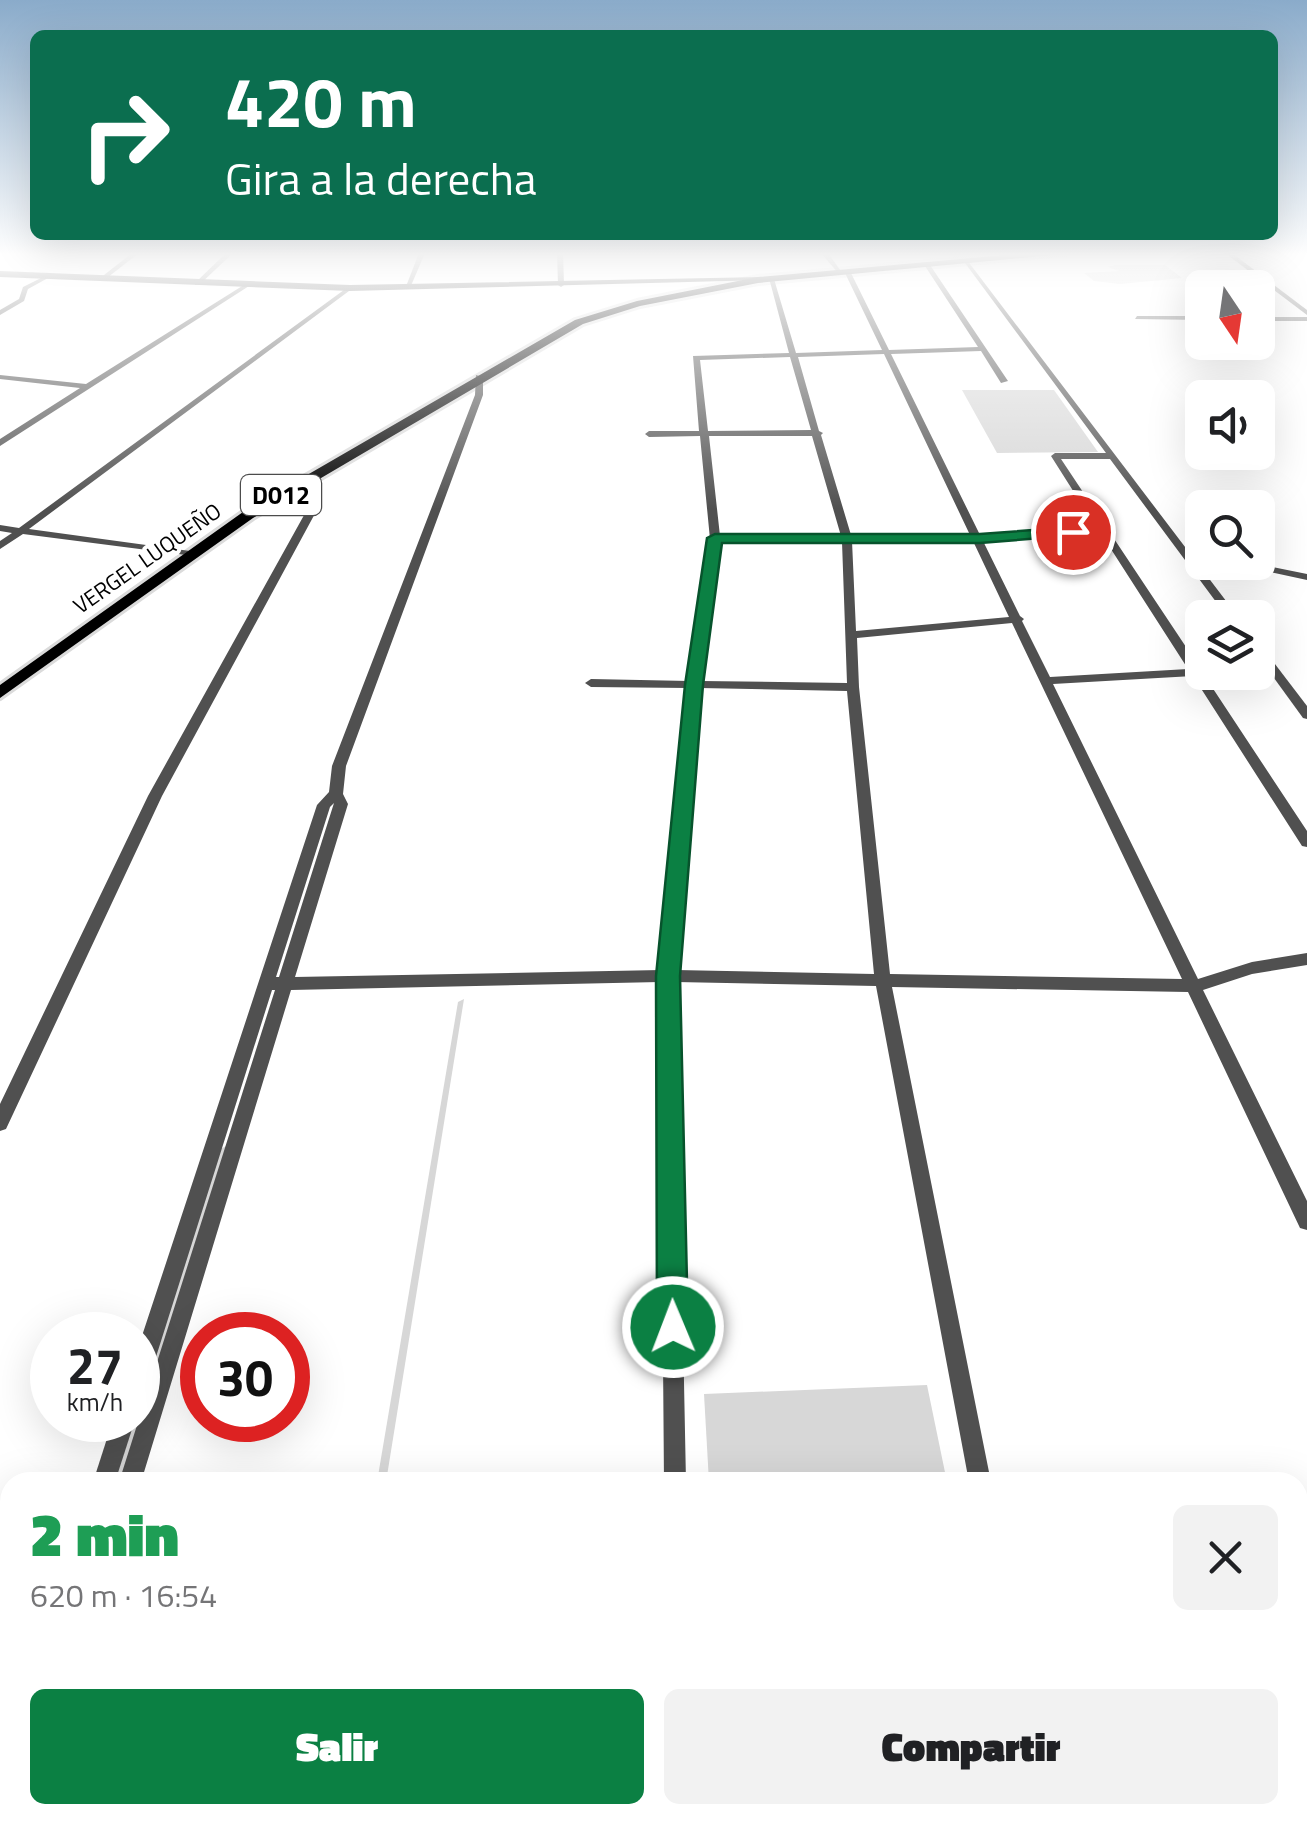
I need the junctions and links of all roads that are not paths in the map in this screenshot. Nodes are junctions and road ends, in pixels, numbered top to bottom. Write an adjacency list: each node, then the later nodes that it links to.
1 (164, 338): 14 (street)
2 (282, 338): 23 (street)
3 (548, 338): 11 (main road, VERGEL LUQUEÑO / D012)
4 (789, 338): 10 (street)
5 (882, 338): 9 (street)
6 (976, 338): 8 (street)
7 (1024, 338): 19 (street)
8 (983, 349): 9 (street); 13 (street)
9 (890, 352): 10 (street); 25 (street)
10 (795, 354): 15 (street); 17 (street)
11 (479, 378): 20 (main road, VERGEL LUQUEÑO / D012); 48 (street)
12 (3, 379): 14 (street)
13 (1004, 381)
14 (88, 387): 18 (street)
15 (819, 433): 17 (street); 26 (street)
16 (649, 434): 17 (street)
17 (707, 434): 24 (street)
18 (0, 443)
19 (1112, 456): 22 (street); 28 (street)
20 (301, 483): 29 (main road, VERGEL LUQUEÑO / D012); 50 (street)
21 (0, 528): 23 (street)
22 (1104, 530): 25 (street); 34 (street)
23 (21, 531): 27 (street); 29 (street)
24 (715, 538): 26 (street); 39 (street)
25 (980, 538): 26 (street); 32 (street)
26 (848, 540): 33 (street)
27 (0, 546)
28 (1185, 552)
29 (190, 554): 42 (main road, VERGEL LUQUEÑO / D012)
30 (1275, 571): 31 (street)
31 (1307, 577)
32 (1018, 619): 33 (street); 37 (street)
33 (852, 634): 40 (street)
34 (1185, 650)
35 (1275, 672): 43 (street)
36 (1185, 673): 37 (street)
37 (1048, 681): 49 (street)
38 (591, 684): 39 (street)
39 (694, 685): 40 (street); 46 (street)
40 (853, 687): 47 (street)
41 (1211, 690): 44 (street)
42 (0, 693)
43 (1307, 714)
44 (1307, 842)
45 (1307, 960): 49 (street)
46 (668, 976): 47 (street); 48 (street); 56 (street)
47 (883, 983): 49 (street); 57 (street)
48 (276, 984): 52 (street); 55 (street)
49 (1194, 986): 51 (street)
50 (0, 1124)
51 (1307, 1220)
52 (160, 1316)
53 (117, 1442): 54 (street)
54 (107, 1472)
55 (133, 1472)
56 (675, 1472)
57 (978, 1472)

